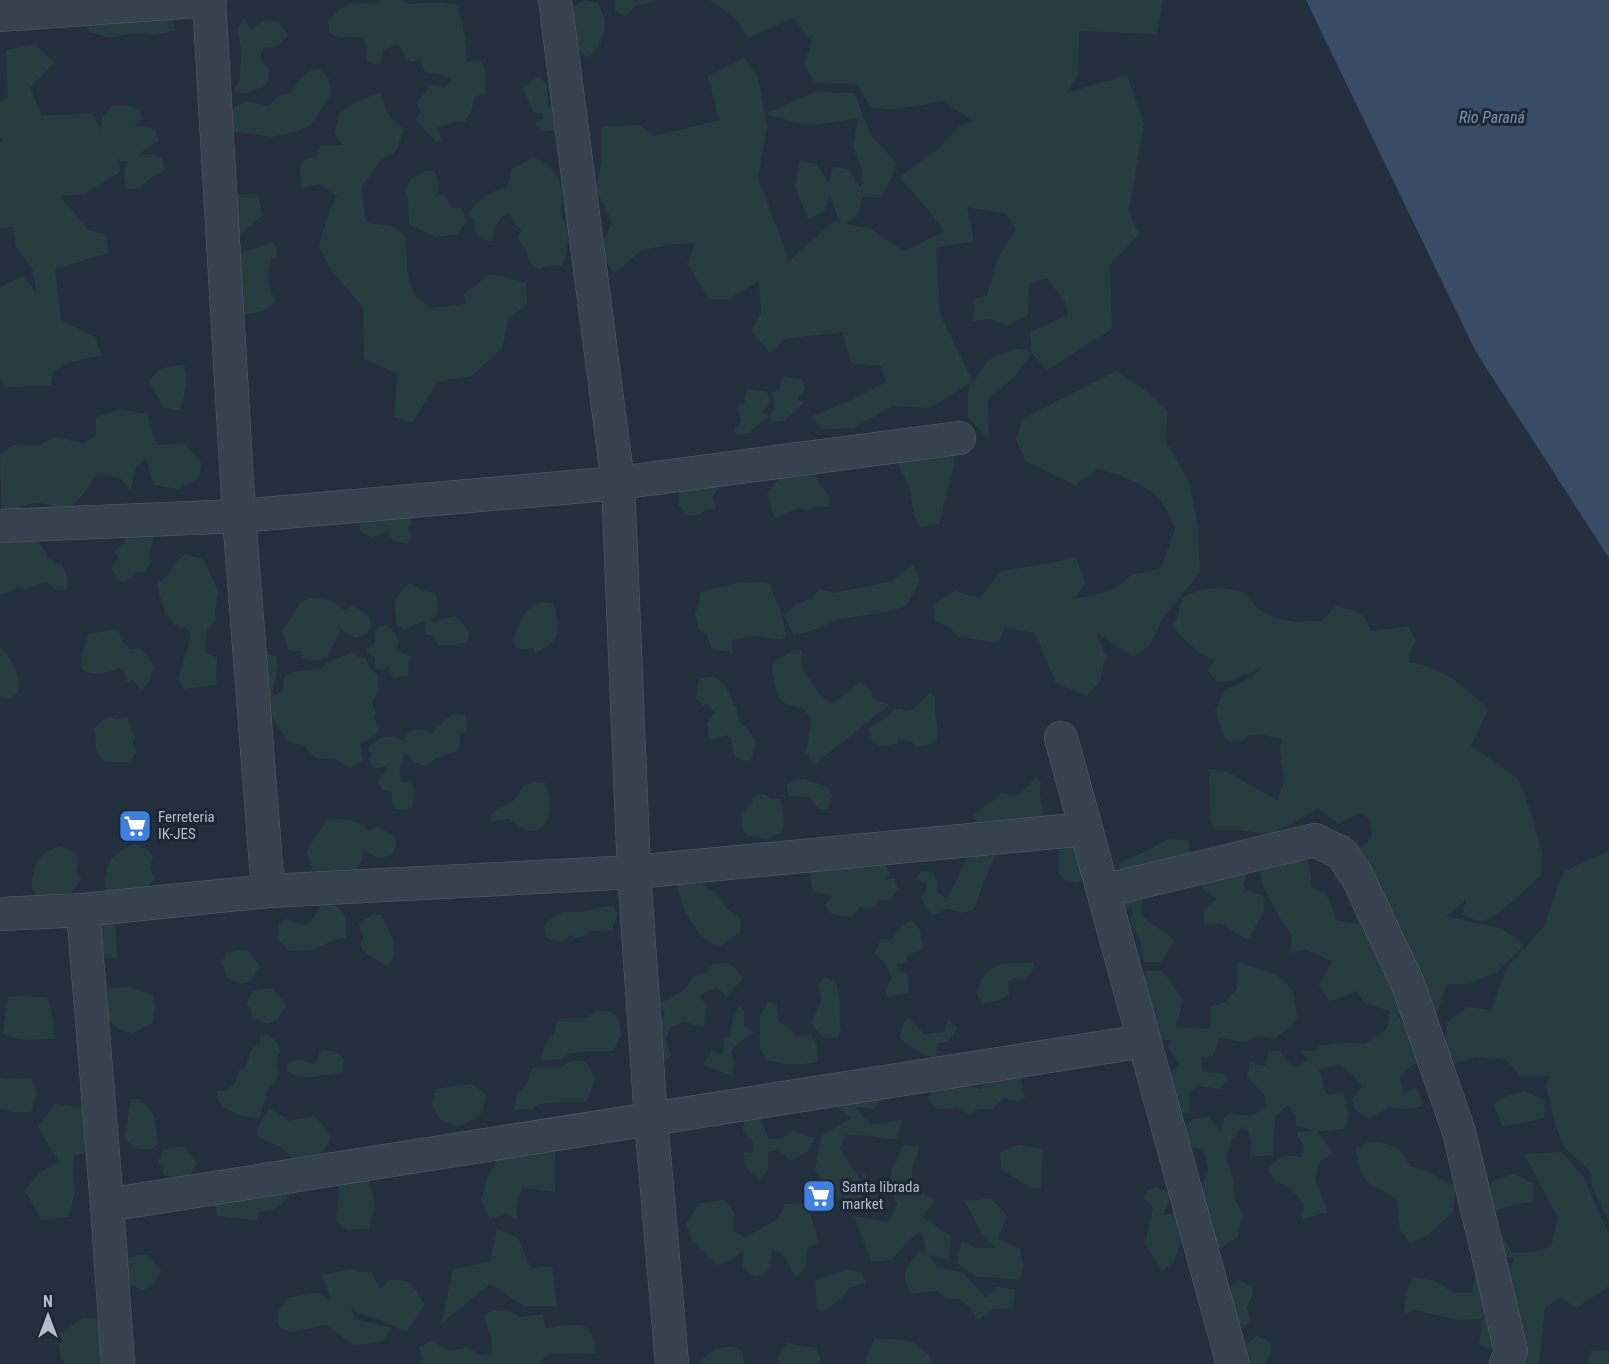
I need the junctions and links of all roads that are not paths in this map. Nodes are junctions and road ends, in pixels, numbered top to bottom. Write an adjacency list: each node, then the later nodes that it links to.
1 (209, 0): 3 (street); 6 (street)
2 (555, 0): 5 (street)
3 (0, 15)
4 (959, 438): 5 (street)
5 (618, 483): 6 (street); 10 (street)
6 (239, 516): 7 (street); 11 (street)
7 (0, 526)
8 (1061, 738): 9 (street)
9 (1086, 829): 10 (street); 12 (street)
10 (634, 872): 11 (street); 16 (street)
11 (268, 891): 13 (street)
12 (1103, 891): 15 (street); 21 (street)
13 (82, 910): 14 (street); 17 (street)
14 (0, 915)
15 (1144, 1041): 16 (street); 20 (street)
16 (651, 1119): 17 (street); 19 (street)
17 (107, 1205): 18 (street)
18 (118, 1364)
19 (672, 1364)
20 (1233, 1364)
21 (1506, 1364)

